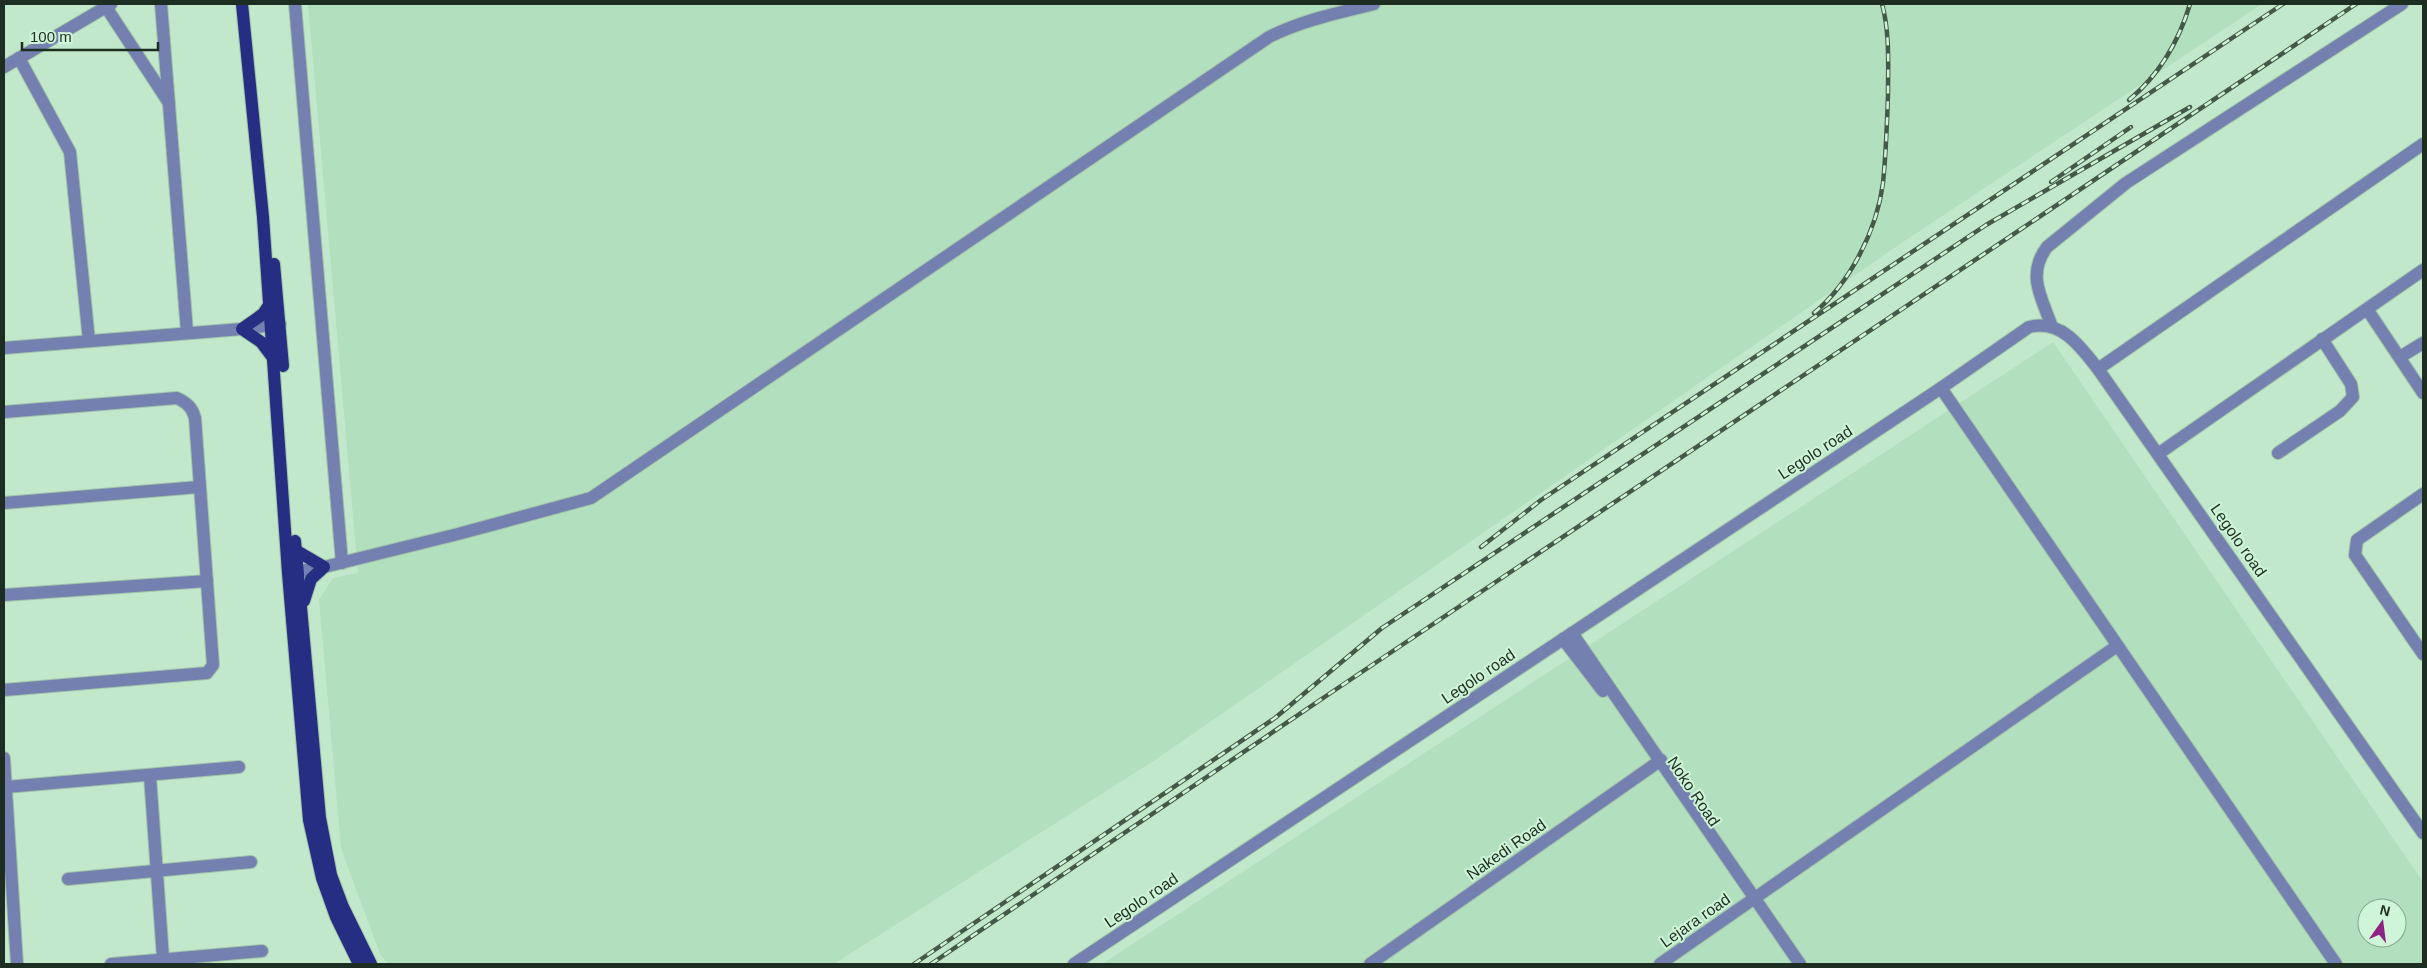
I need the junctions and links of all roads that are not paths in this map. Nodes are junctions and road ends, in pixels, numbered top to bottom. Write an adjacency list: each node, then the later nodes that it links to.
1 (161, 4): 9 (street)
2 (242, 4): 10 (main road)
3 (295, 4): 35 (street)
4 (1374, 4): 35 (street)
5 (2402, 4): 16 (street)
6 (109, 5): 7 (street); 9 (street)
7 (19, 58): 8 (street); 20 (street)
8 (4, 67)
9 (170, 104): 18 (street)
10 (257, 141): 13 (main road); 15 (main road)
11 (2423, 144): 25 (street)
12 (2423, 270): 14 (street)
13 (269, 305): 15 (main road); 17 (main road)
14 (2368, 309): 19 (street); 23 (street)
15 (275, 325): 17 (street); 24 (main road); 34 (main road)
16 (2052, 327): 25 (street, Legolo road); 26 (street, Legolo road)
17 (242, 329): 18 (street); 24 (main road)
18 (187, 332): 20 (street)
19 (2322, 339): 29 (street); 30 (street)
20 (89, 341): 22 (street)
21 (2423, 343): 23 (street)
22 (4, 348)
23 (2400, 357): 27 (street)
24 (274, 360): 37 (main road)
25 (2098, 369): 30 (street, Legolo road)
26 (1941, 388): 41 (street, Legolo road); 42 (street)
27 (2423, 393)
28 (4, 412): 31 (street)
29 (2278, 453)
30 (2158, 454): 52 (street, Legolo road)
31 (199, 487): 33 (street); 38 (street)
32 (2423, 494): 43 (street)
33 (4, 504)
34 (295, 550): 36 (main road); 37 (main road)
35 (342, 563): 36 (street)
36 (324, 567): 37 (street); 40 (main road)
37 (293, 572): 40 (main road); 51 (main road)
38 (207, 581): 39 (street); 44 (street)
39 (4, 595)
40 (302, 610): 51 (main road)
41 (1568, 636): 46 (street, Noko Road); 65 (street, Legolo road)
42 (2117, 646): 56 (street, Lejara road); 70 (street)
43 (2423, 654)
44 (4, 690)
45 (4, 758): 49 (street)
46 (1659, 762): 56 (street, Noko Road); 66 (street, Nakedi Road)
47 (239, 767): 48 (street)
48 (150, 776): 49 (street); 54 (street)
49 (6, 787): 50 (street)
50 (6, 819): 57 (street)
51 (315, 819): 63 (main road); 64 (main road)
52 (2423, 833)
53 (251, 862): 54 (street)
54 (156, 871): 55 (street); 59 (street)
55 (68, 879)
56 (1752, 901): 67 (street, Lejara road); 68 (street, Noko Road); 69 (street)
57 (8, 916): 61 (street)
58 (262, 951): 60 (street)
59 (163, 958): 60 (street); 62 (street)
60 (239, 959)
61 (17, 964)
62 (111, 964)
63 (359, 964)
64 (371, 964)
65 (1074, 964)
66 (1370, 964)
67 (1660, 964)
68 (1793, 964)
69 (1800, 964)
70 (2336, 964)

